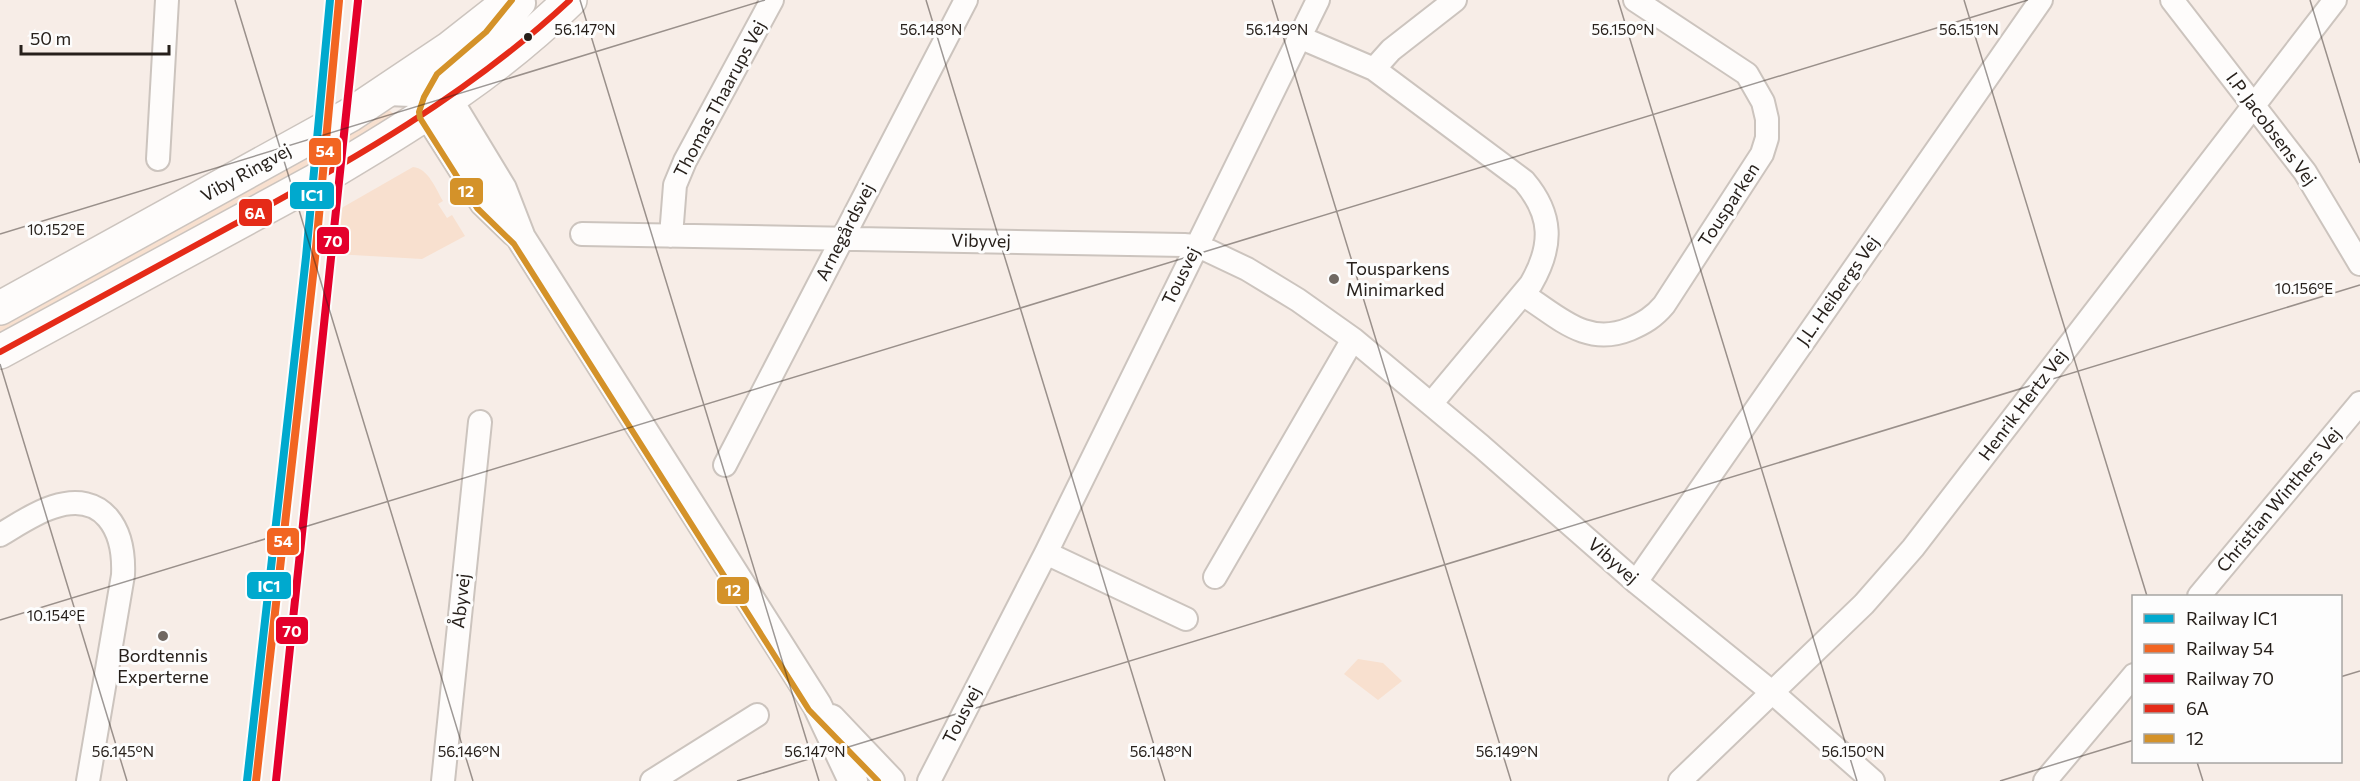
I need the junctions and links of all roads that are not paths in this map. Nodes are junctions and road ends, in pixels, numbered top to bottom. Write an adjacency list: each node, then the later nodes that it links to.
1 (167, 0): 18 (street)
2 (511, 0): 15 (main road, Viby Ringvej)
3 (524, 0): 16 (street)
4 (570, 0): 16 (main road)
5 (772, 0): 20 (street, Thomas Thaarups Vej)
6 (966, 0): 21 (street, Arnegårdsvej)
7 (1318, 0): 13 (street, Tousvej)
8 (1455, 0): 14 (street)
9 (1635, 0): 24 (street, Tousparken)
10 (2041, 0): 35 (street, J.L. Heibergs Vej)
11 (2172, 0): 17 (street, I.P. Jacobsens Vej)
12 (2335, 0): 17 (street, Henrik Hertz Vej)
13 (1299, 37): 14 (street); 22 (street, Tousvej)
14 (1374, 69): 24 (street)
15 (388, 91): 16 (street); 25 (main road, Viby Ringvej)
16 (436, 103): 27 (main road); 40 (street)
17 (2253, 104): 23 (street, I.P. Jacobsens Vej); 39 (street, Henrik Hertz Vej)
18 (158, 159)
19 (582, 234): 20 (street, Vibyvej)
20 (671, 236): 21 (street, Vibyvej)
21 (841, 238): 22 (street, Vibyvej); 31 (street, Arnegårdsvej)
22 (1195, 246): 26 (street, Vibyvej); 33 (street, Tousvej)
23 (2360, 264)
24 (1524, 295): 29 (street)
25 (0, 308)
26 (1353, 339): 29 (street, Vibyvej); 34 (street)
27 (0, 352)
28 (2360, 403): 36 (street, Christian Winthers Vej)
29 (1431, 404): 35 (street, Vibyvej)
30 (480, 422): 43 (street, Åbyvej)
31 (724, 465)
32 (0, 535): 42 (street)
33 (1046, 553): 37 (street); 47 (street, Tousvej)
34 (1215, 577)
35 (1636, 582): 39 (street, Vibyvej)
36 (2201, 595)
37 (1186, 619)
38 (2132, 676): 50 (street)
39 (1773, 693): 48 (street, Henrik Hertz Vej); 49 (street, Vibyvej)
40 (816, 705): 45 (street); 46 (street)
41 (758, 715): 44 (street)
42 (88, 781)
43 (443, 781)
44 (652, 781)
45 (853, 781)
46 (890, 781)
47 (929, 781)
48 (1680, 781)
49 (1874, 781)
50 (2045, 781)

